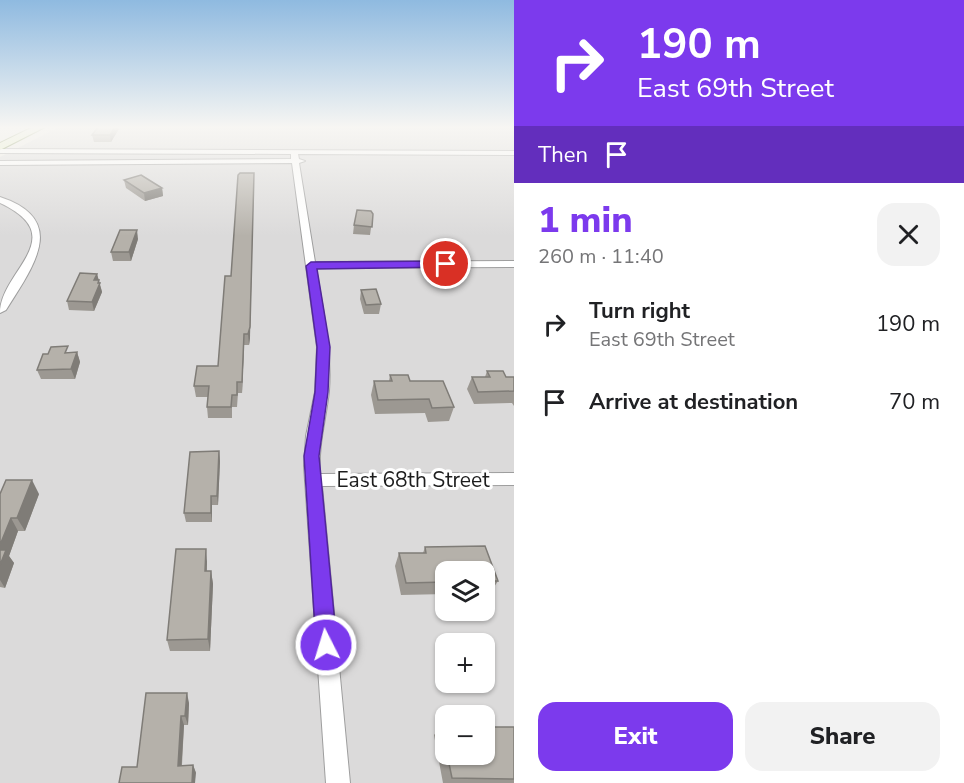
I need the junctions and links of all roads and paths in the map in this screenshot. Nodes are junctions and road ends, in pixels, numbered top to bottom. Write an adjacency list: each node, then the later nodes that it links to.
1 (296, 164): 4 (street)
2 (0, 200): 5 (street)
3 (514, 264): 4 (street)
4 (311, 266): 7 (street)
5 (0, 310)
6 (514, 479): 7 (street, East 68th Street)
7 (313, 480): 8 (street)
8 (338, 783)

